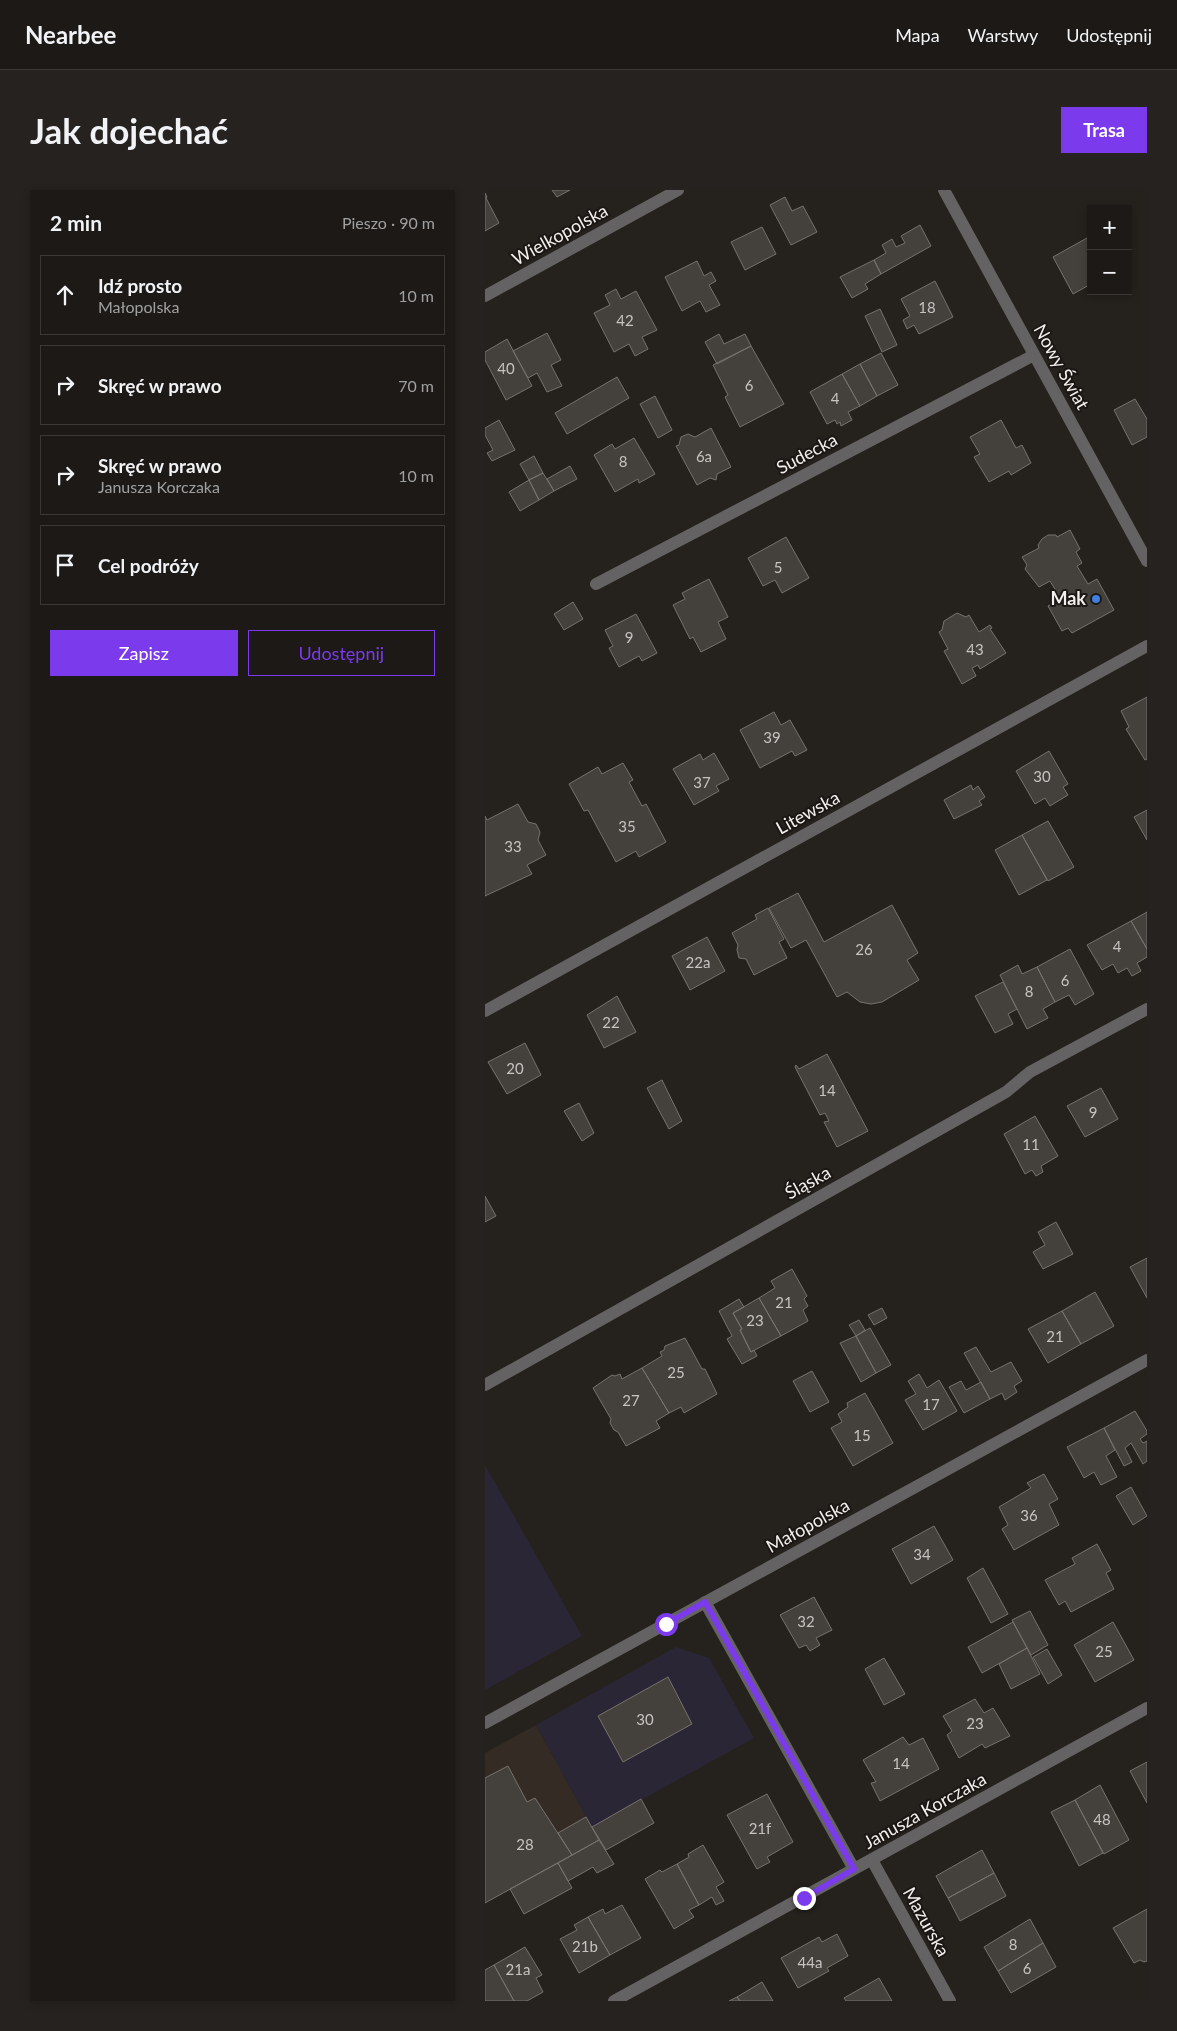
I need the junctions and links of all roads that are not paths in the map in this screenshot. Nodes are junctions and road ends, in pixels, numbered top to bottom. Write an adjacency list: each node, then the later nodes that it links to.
1 (678, 190): 3 (street, Wielkopolska)
2 (944, 190): 4 (street, Nowy Świat)
3 (485, 296)
4 (1034, 355): 5 (street, Nowy Świat); 6 (street, Sudecka)
5 (1147, 561)
6 (597, 584)
7 (1147, 646): 9 (street, Litewska)
8 (1147, 1009): 11 (street, Śląska)
9 (485, 1011)
10 (1147, 1360): 12 (street, Małopolska)
11 (485, 1385)
12 (705, 1602): 14 (street, Małopolska); 16 (street)
13 (1147, 1708): 15 (street, Janusza Korczaka)
14 (485, 1723)
15 (872, 1860): 16 (street, Janusza Korczaka); 18 (street, Mazurska)
16 (854, 1869): 17 (street, Janusza Korczaka)
17 (614, 2001)
18 (950, 2001)

